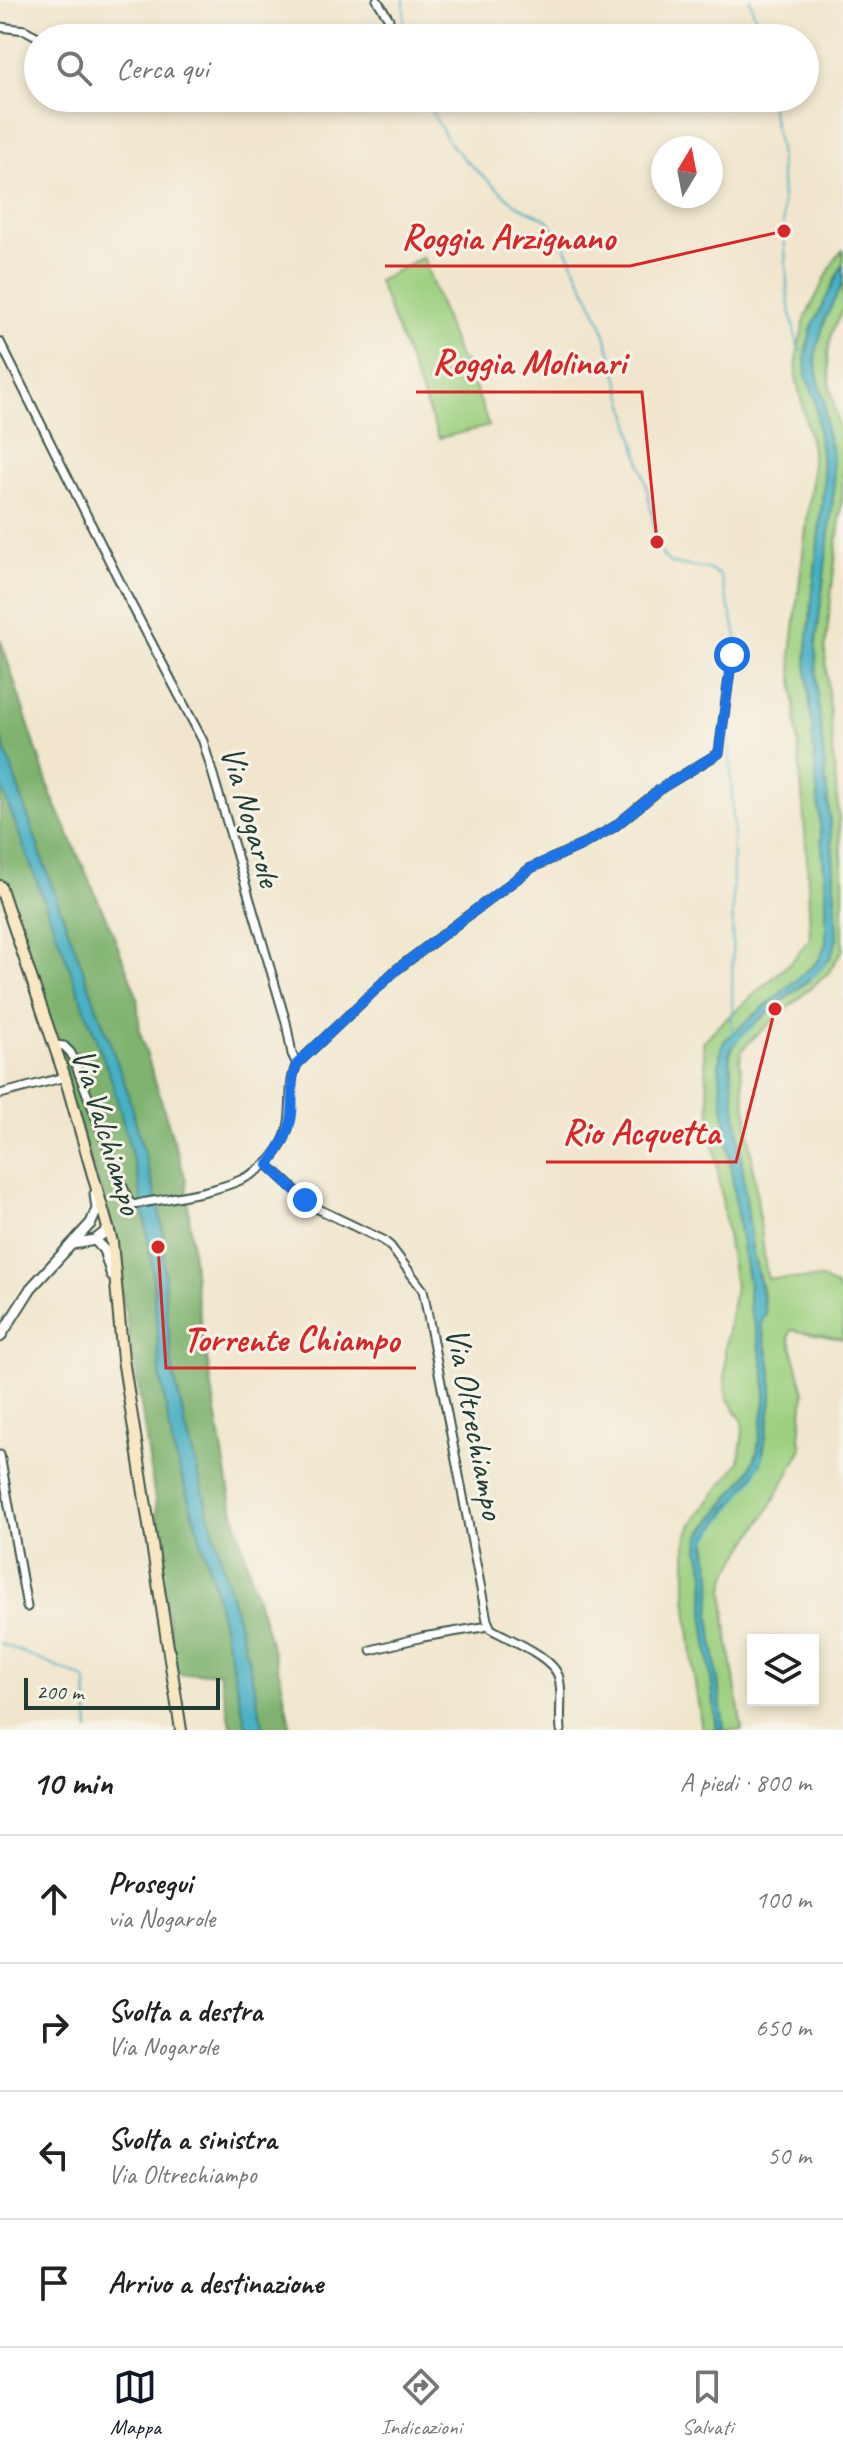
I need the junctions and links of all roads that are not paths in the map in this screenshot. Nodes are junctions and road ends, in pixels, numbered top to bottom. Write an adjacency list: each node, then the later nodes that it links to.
1 (377, 0): 2 (street)
2 (387, 24)
3 (0, 27): 4 (street)
4 (24, 30)
5 (0, 342): 9 (street, Via Nogarole)
6 (732, 655): 9 (street)
7 (0, 886): 8 (main road, Via Valchiampo)
8 (54, 1045): 10 (main road, Via Valchiampo); 13 (street)
9 (297, 1064): 13 (street, Via Nogarole)
10 (65, 1077): 11 (street); 12 (main road, Via Valchiampo)
11 (0, 1094)
12 (91, 1164): 14 (street); 15 (main road, Via Valchiampo)
13 (268, 1165): 22 (street, Via Oltrechiampo)
14 (87, 1227): 15 (street); 17 (street)
15 (109, 1229): 16 (street); 18 (main road, Via Valchiampo)
16 (95, 1240): 17 (street); 18 (street)
17 (72, 1244): 19 (street)
18 (117, 1295): 24 (main road, Via Valchiampo)
19 (0, 1337)
20 (0, 1455): 21 (street)
21 (27, 1607)
22 (489, 1626): 23 (street); 25 (street)
23 (371, 1650)
24 (181, 1730)
25 (561, 1730)

